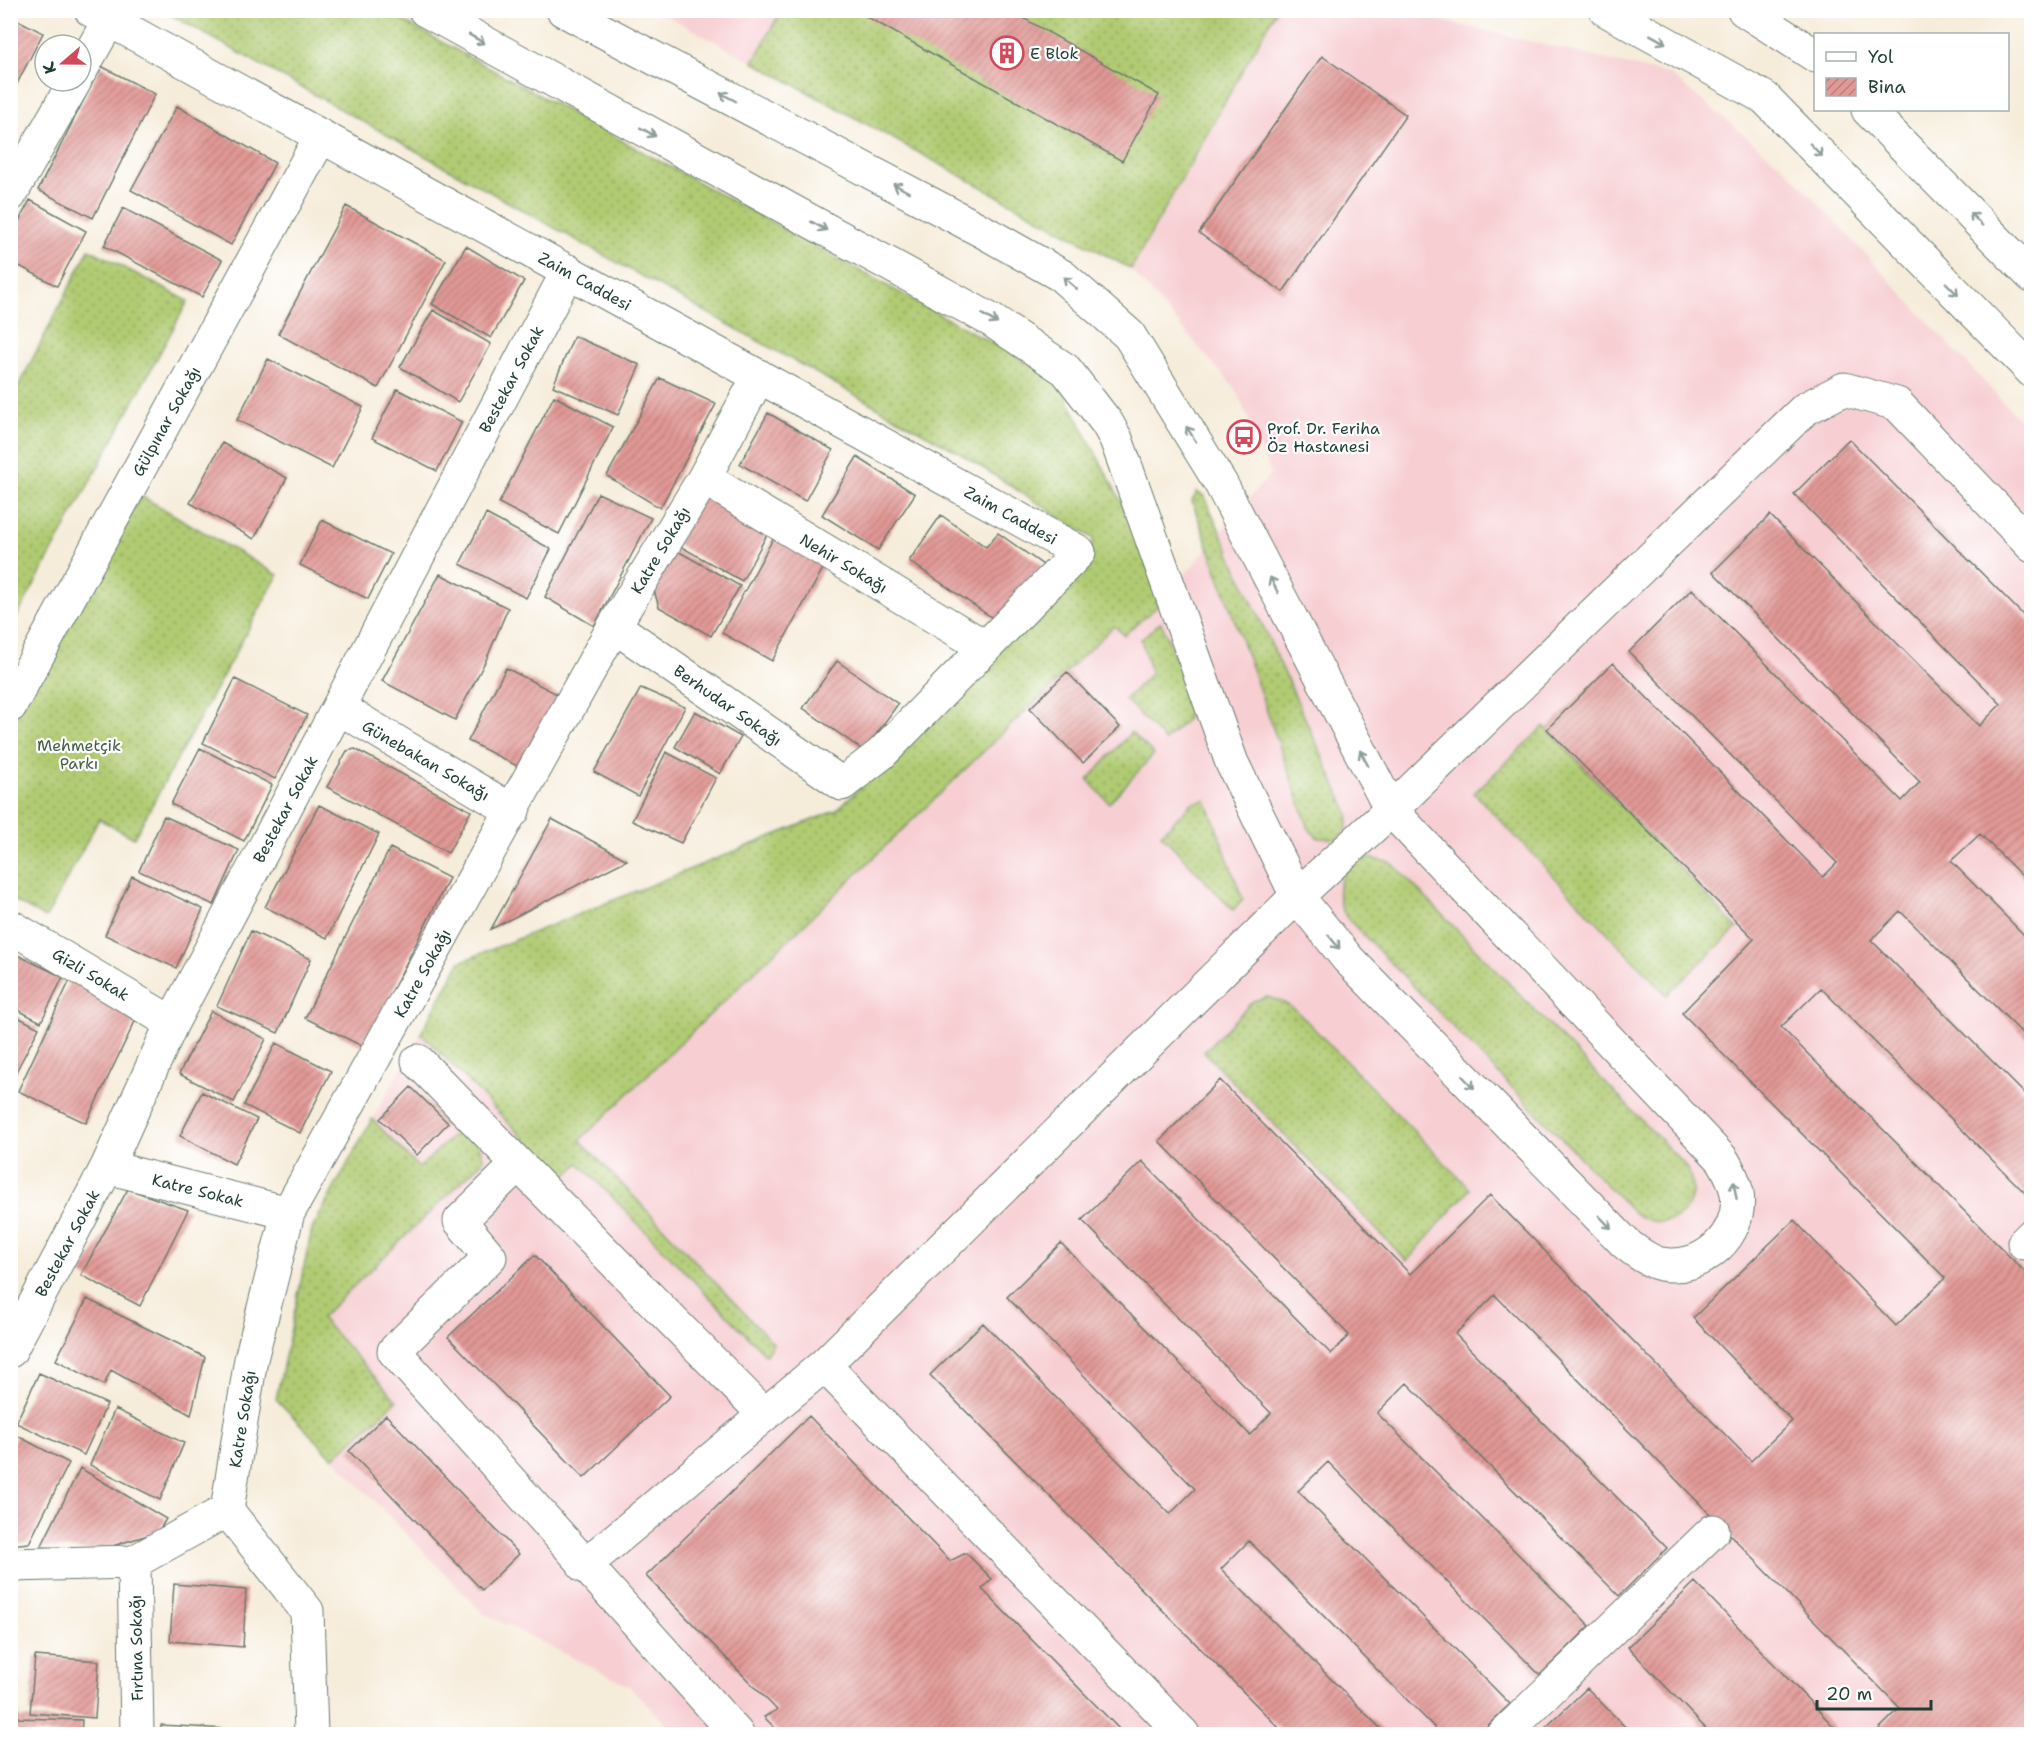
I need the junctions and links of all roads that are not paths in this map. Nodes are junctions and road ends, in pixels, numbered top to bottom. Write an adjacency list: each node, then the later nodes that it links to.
1 (425, 10): 24 (street, one-way to 24)
2 (563, 10): 22 (street, one-way to 2)
3 (1606, 10): 14 (street, one-way to 14)
4 (1744, 10): 7 (street)
5 (100, 15): 6 (street); 10 (street, Zaim Caddesi)
6 (93, 35)
7 (1814, 55)
8 (68, 93): 11 (street)
9 (1869, 111): 13 (street, one-way to 9)
10 (321, 136): 12 (street, Zaim Caddesi); 20 (street, Gülpınar Sokağı)
11 (10, 195)
12 (568, 272): 15 (street, Zaim Caddesi); 21 (street, Bestekar Sokak)
13 (2031, 276)
14 (2031, 371)
15 (759, 376): 16 (street, Katre Sokağı); 19 (street, Zaim Caddesi)
16 (704, 478): 18 (street, Katre Sokağı); 19 (street, Nehir Sokağı)
17 (2031, 546): 22 (street)
18 (614, 626): 19 (street, Berhudar Sokağı); 23 (street, Katre Sokağı)
19 (985, 648)
20 (10, 706)
21 (339, 708): 23 (street, Günebakan Sokağı); 26 (street, Bestekar Sokak)
22 (1391, 810): 24 (street); 24 (street, one-way to 22)
23 (513, 811): 30 (street, Katre Sokağı)
24 (1297, 896): 32 (street)
25 (10, 926): 26 (street, Gizli Sokak)
26 (172, 1023): 29 (street, Bestekar Sokak)
27 (417, 1061): 28 (street)
28 (518, 1164): 33 (street); 38 (street)
29 (107, 1167): 30 (street, Katre Sokak); 31 (street, Bestekar Sokak)
30 (288, 1213): 34 (street, Katre Sokağı)
31 (10, 1351)
32 (824, 1365): 33 (street); 42 (street)
33 (764, 1414): 38 (street)
34 (227, 1510): 36 (street); 40 (street)
35 (1713, 1531): 43 (street)
36 (134, 1562): 37 (street); 39 (street, Fırtına Sokağı)
37 (10, 1565)
38 (584, 1566): 41 (street)
39 (137, 1734)
40 (311, 1734)
41 (737, 1734)
42 (1183, 1734)
43 (1504, 1734)

